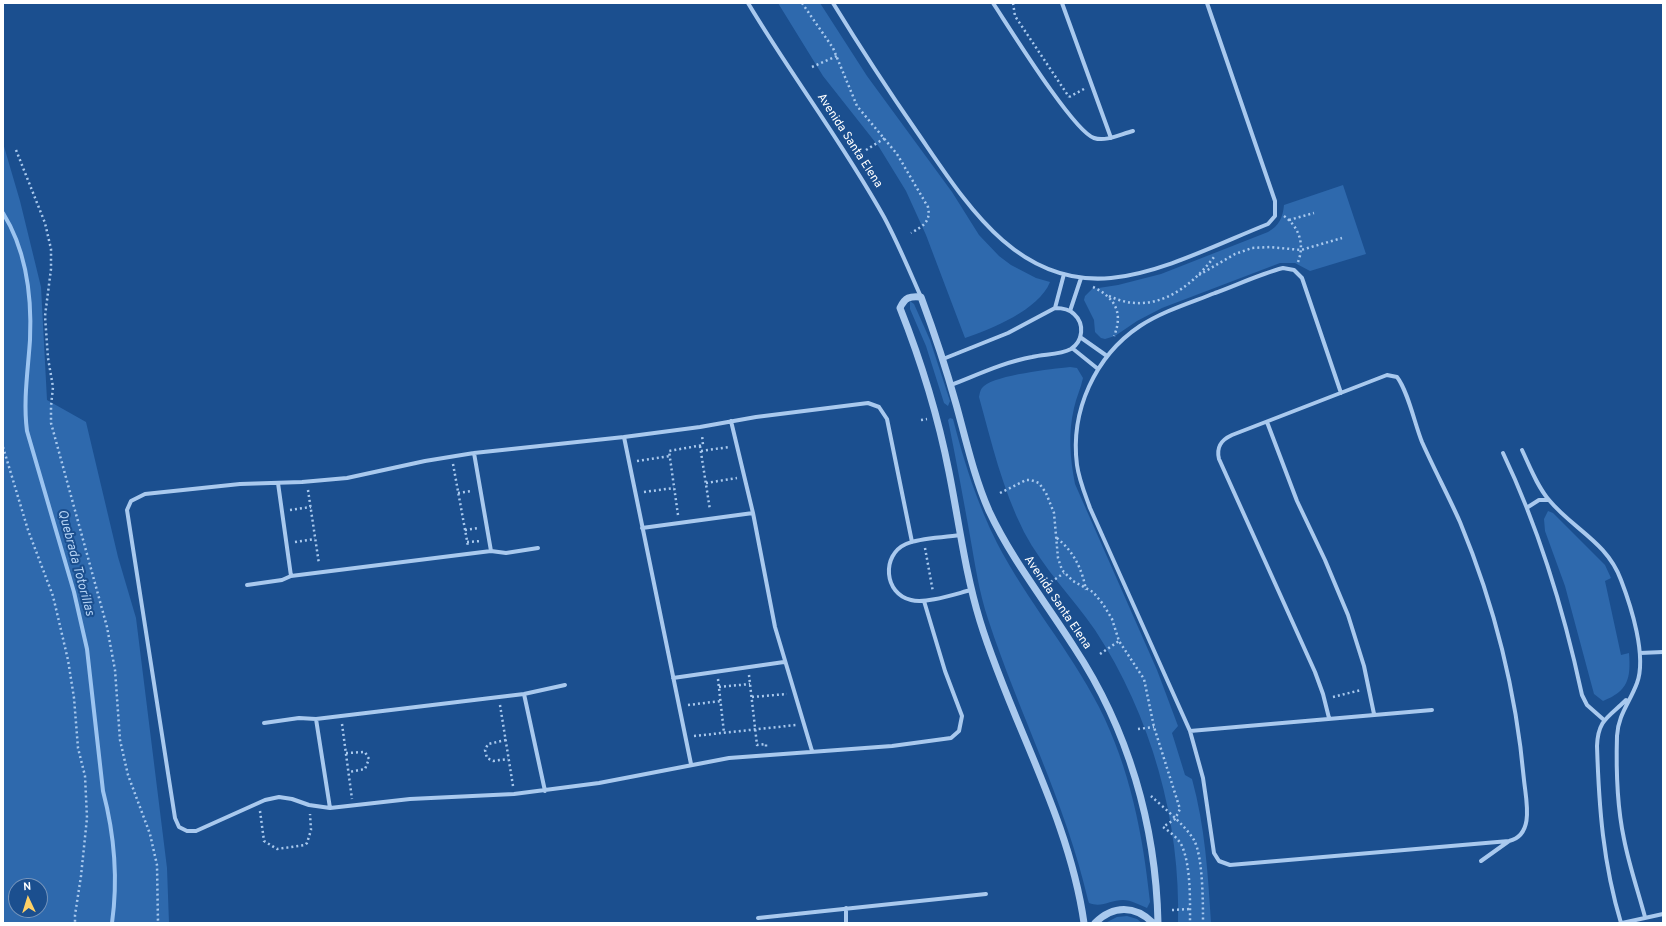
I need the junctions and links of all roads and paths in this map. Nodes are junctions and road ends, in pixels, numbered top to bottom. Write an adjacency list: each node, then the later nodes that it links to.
1 (748, 3): 31 (street, Avenida Santa Elena)
2 (802, 3): 8 (path)
3 (833, 3): 26 (street)
4 (993, 3): 12 (street)
5 (1013, 3): 11 (path)
6 (1062, 3): 10 (street)
7 (1207, 3): 18 (street)
8 (837, 56): 9 (path); 14 (path)
9 (812, 67)
10 (1091, 85): 11 (path); 15 (street)
11 (1069, 97): 12 (path)
12 (1060, 102): 15 (street)
13 (1133, 130): 15 (street)
14 (885, 138): 17 (path); 21 (path)
15 (1111, 138)
16 (16, 150): 154 (path)
17 (866, 150)
18 (1276, 212): 20 (path); 23 (street)
19 (1314, 212): 20 (path)
20 (1289, 220): 24 (path)
21 (911, 233)
22 (1342, 238): 24 (path)
23 (1223, 242): 27 (path); 29 (street)
24 (1301, 250): 25 (path); 27 (path)
25 (1294, 270): 35 (street); 41 (street)
26 (1064, 274): 28 (street); 32 (street)
27 (1199, 275): 30 (path)
28 (1081, 278): 29 (street); 33 (street)
29 (1091, 278): 30 (path)
30 (1109, 296): 35 (path)
31 (921, 297): 38 (street, Avenida Santa Elena); 75 (street)
32 (1055, 308): 33 (street); 38 (street)
33 (1070, 311): 34 (street)
34 (1080, 337): 36 (street); 37 (street)
35 (1118, 344): 37 (street)
36 (1072, 348): 39 (street); 40 (street)
37 (1107, 356): 39 (street)
38 (943, 359): 40 (street, Avenida Santa Elena)
39 (1098, 369): 126 (street)
40 (951, 386): 159 (street, Avenida Santa Elena)
41 (1341, 393): 43 (street); 144 (street)
42 (731, 421): 44 (street); 47 (street); 81 (street)
43 (1267, 422): 106 (street); 113 (street)
44 (700, 427): 45 (street); 46 (path)
45 (624, 438): 51 (street); 55 (street)
46 (700, 446): 50 (path); 54 (path)
47 (737, 446): 50 (path); 56 (street)
48 (3, 447): 153 (path)
49 (1522, 450): 65 (street)
50 (701, 451): 59 (path)
51 (474, 452): 53 (street); 61 (street)
52 (1503, 453): 67 (street)
53 (451, 456): 57 (street); 62 (path)
54 (670, 456): 55 (path); 60 (path)
55 (629, 462): 63 (street)
56 (745, 477): 59 (path); 69 (street)
57 (307, 482): 58 (street); 66 (path)
58 (278, 483): 68 (street); 139 (street)
59 (706, 483): 70 (path)
60 (674, 488): 63 (path); 71 (path)
61 (481, 490): 62 (path); 72 (street)
62 (458, 493): 74 (path)
63 (635, 493): 73 (street)
64 (1000, 493): 76 (path)
65 (1549, 500): 67 (street); 97 (street)
66 (310, 507): 68 (path); 77 (path)
67 (1528, 507): 120 (street)
68 (282, 511): 82 (street)
69 (753, 513): 70 (street); 99 (street)
70 (712, 519): 71 (street)
71 (679, 523): 73 (street)
72 (487, 527): 74 (path); 78 (street)
73 (642, 528): 102 (street)
74 (465, 530): 80 (path)
75 (960, 534): 79 (street); 91 (street)
76 (1057, 538): 87 (path); 92 (path)
77 (315, 539): 82 (path); 86 (path)
78 (490, 540): 80 (path); 84 (street)
79 (923, 540): 81 (street); 93 (path)
80 (467, 542): 85 (path)
81 (912, 542): 94 (street)
82 (287, 544): 88 (street)
83 (538, 548): 84 (street)
84 (491, 551): 85 (street)
85 (469, 554): 86 (street)
86 (320, 572): 88 (street)
87 (1064, 573): 89 (path); 92 (path)
88 (291, 576): 90 (street)
89 (1051, 582)
90 (247, 585)
91 (971, 590): 93 (street); 156 (street)
92 (1086, 590): 95 (path)
93 (935, 598): 94 (street)
94 (924, 601): 130 (street)
95 (1119, 641): 98 (path); 123 (path)
96 (1663, 652): 97 (street)
97 (1640, 653): 111 (street)
98 (1100, 654)
99 (784, 662): 100 (street); 108 (street)
100 (748, 667): 101 (street); 103 (path)
101 (718, 672): 102 (street); 105 (path)
102 (673, 678): 114 (street)
103 (750, 684): 105 (path); 110 (path)
104 (565, 685): 107 (street)
105 (719, 688): 112 (path)
106 (1370, 689): 113 (path); 116 (street)
107 (524, 694): 109 (street); 136 (street)
108 (794, 694): 110 (path); 122 (street)
109 (499, 697): 117 (street); 129 (path)
110 (752, 697): 124 (path)
111 (1629, 697): 120 (street); 152 (street)
112 (721, 701): 114 (path); 127 (path)
113 (1325, 702): 118 (street)
114 (679, 706): 128 (street)
115 (1432, 710): 116 (street)
116 (1374, 714): 118 (street)
117 (341, 716): 119 (street); 131 (path)
118 (1329, 718): 126 (street)
119 (316, 719): 121 (street); 142 (street)
120 (1604, 720): 162 (street)
121 (264, 722)
122 (803, 724): 124 (path); 130 (street)
123 (1154, 727): 125 (path); 143 (path)
124 (756, 729): 127 (path); 132 (path)
125 (1138, 729)
126 (1190, 731): 144 (street)
127 (724, 732): 128 (path)
128 (685, 737): 134 (street)
129 (506, 740): 133 (path); 133 (path)
130 (812, 751): 132 (street)
131 (346, 753): 135 (path); 135 (path)
132 (767, 754): 134 (street)
133 (508, 759): 138 (path)
134 (691, 764): 136 (street)
135 (349, 772): 141 (path)
136 (545, 791): 138 (street)
137 (1149, 793): 143 (path)
138 (514, 794): 141 (street)
139 (258, 803): 140 (street); 140 (path)
140 (309, 805): 142 (street)
141 (353, 805): 142 (street)
142 (330, 808)
143 (1175, 820): 148 (path); 161 (path)
144 (1510, 841): 145 (street)
145 (1481, 861)
146 (986, 894): 147 (street)
147 (846, 908): 151 (street); 155 (street)
148 (1190, 909): 149 (path); 160 (path)
149 (1172, 910)
150 (1663, 914): 152 (street)
151 (758, 918)
152 (1645, 918): 162 (street)
153 (75, 923)
154 (158, 923)
155 (846, 923)
156 (1084, 923)
157 (1095, 923): 158 (street)
158 (1153, 923)
159 (1158, 923)
160 (1190, 923)
161 (1203, 923)
162 (1622, 923)

